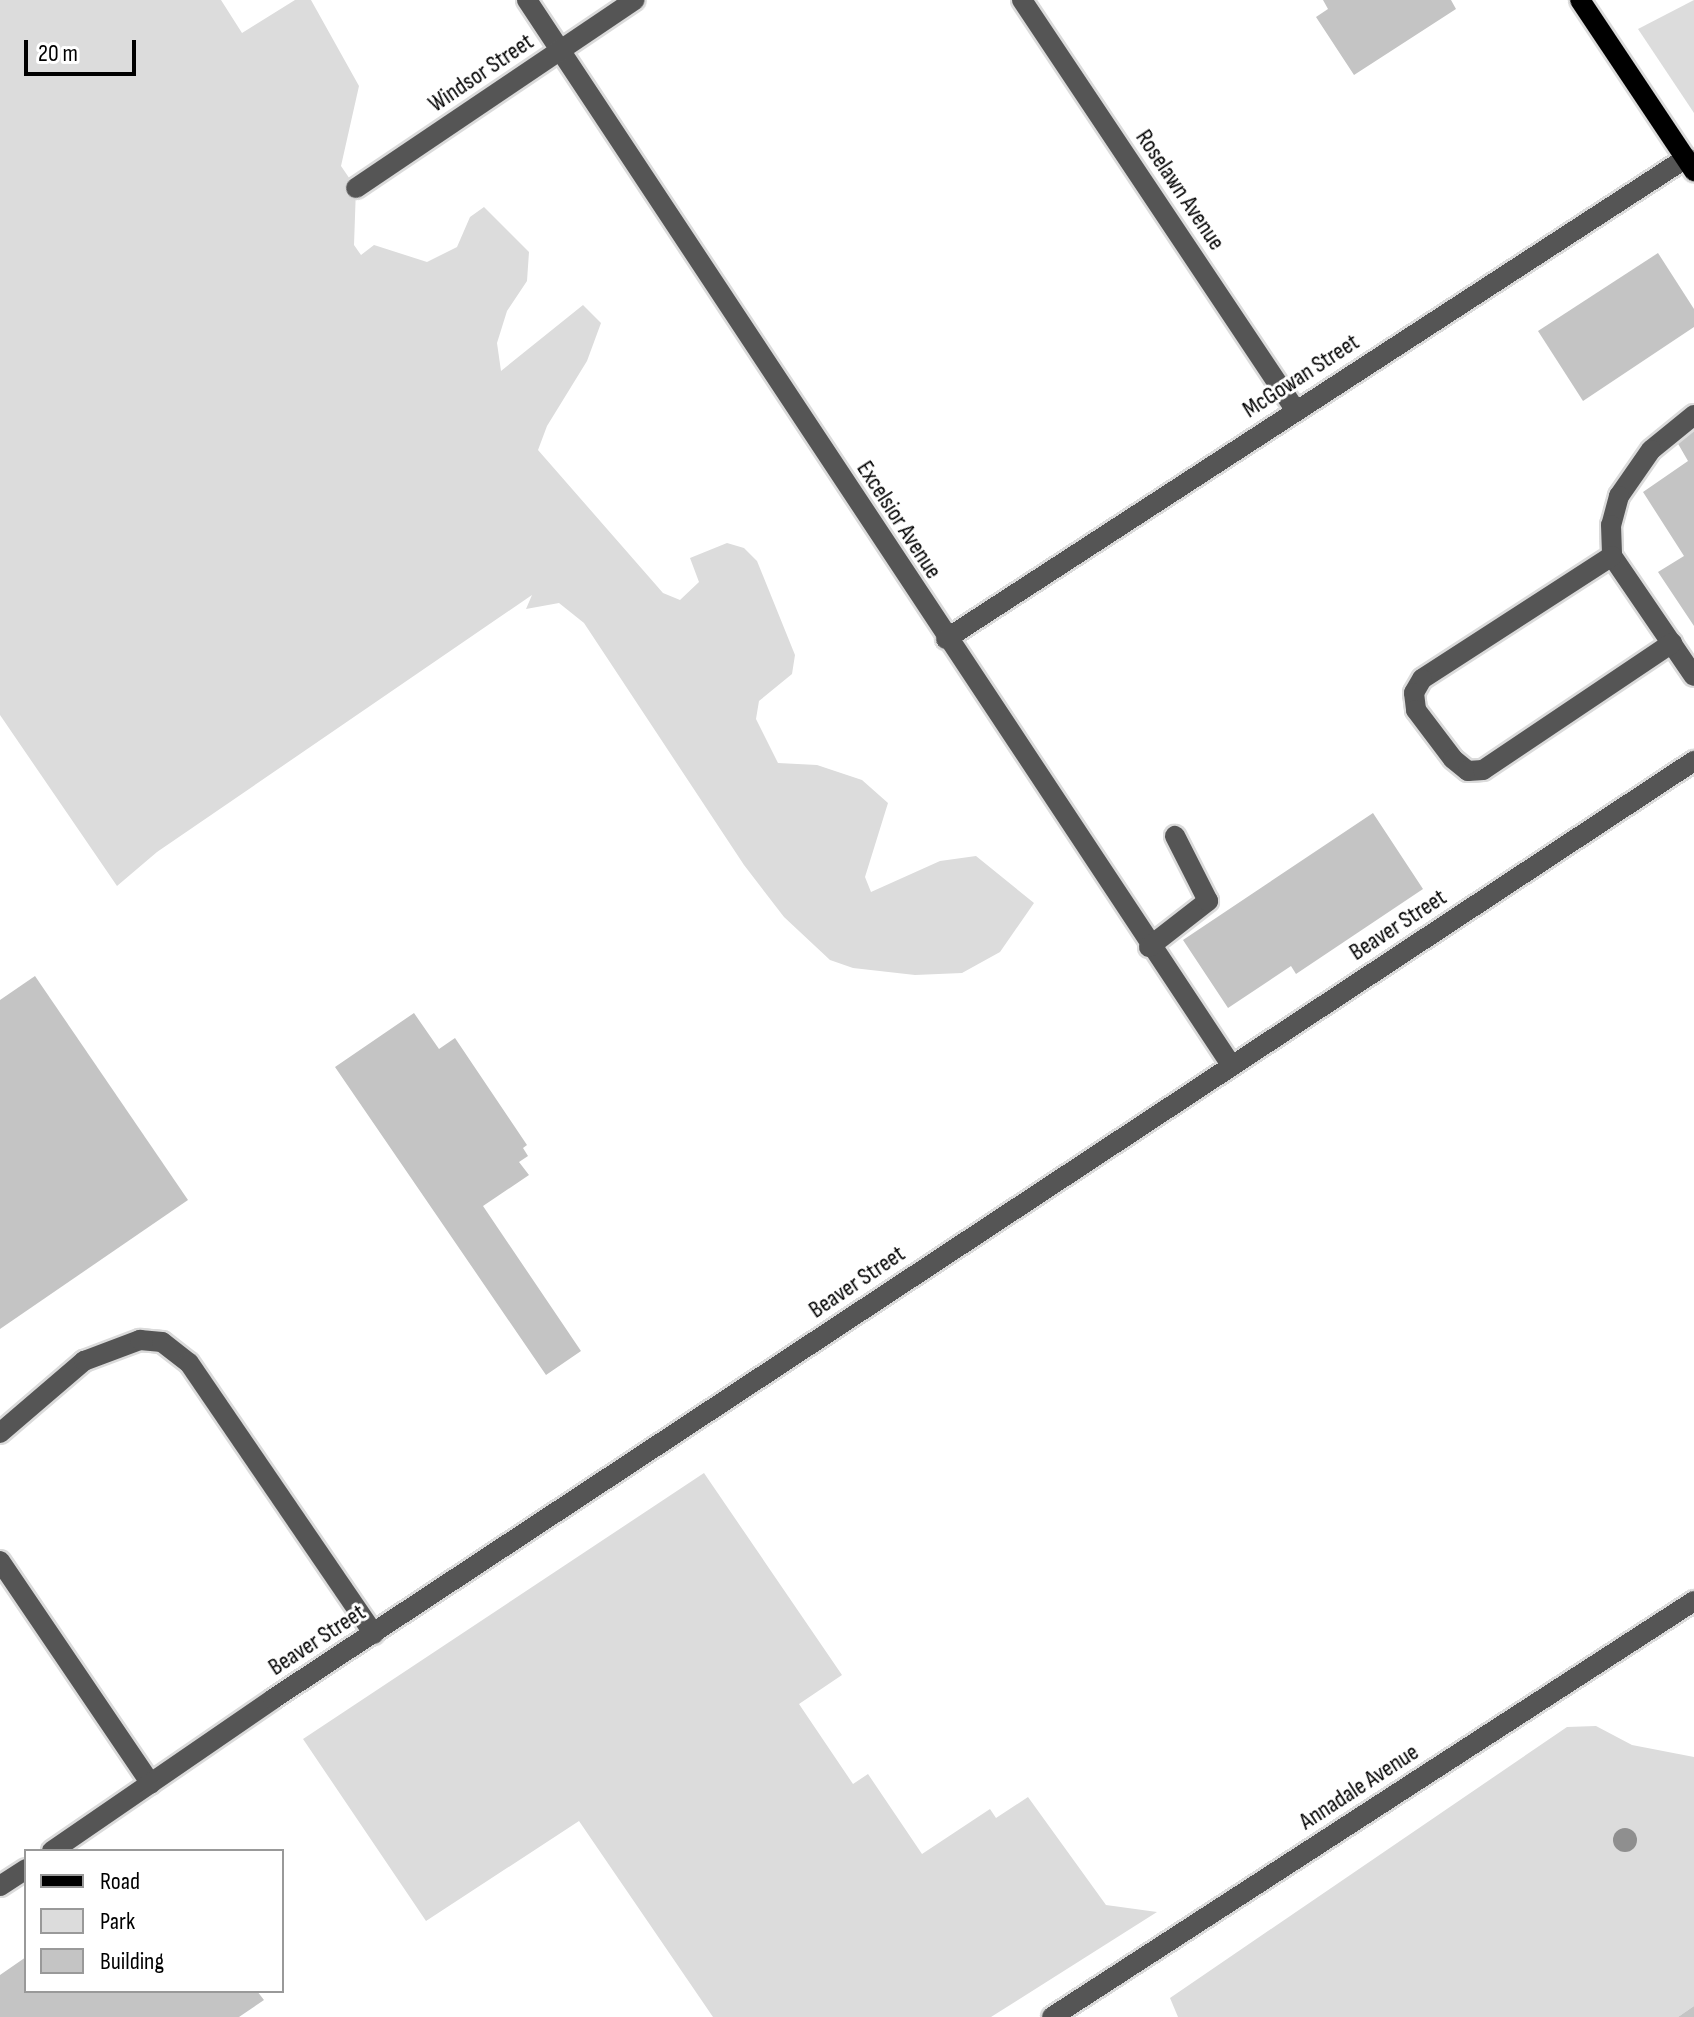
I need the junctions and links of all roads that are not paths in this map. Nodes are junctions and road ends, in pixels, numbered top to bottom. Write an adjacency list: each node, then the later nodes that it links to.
1 (527, 0): 5 (street, Excelsior Avenue)
2 (635, 0): 5 (street, Windsor Street)
3 (1022, 0): 8 (street, Roselawn Avenue)
4 (1580, 0): 6 (main road)
5 (560, 51): 7 (street, Windsor Street); 11 (street, Excelsior Avenue)
6 (1690, 164): 8 (street, McGowan Street)
7 (356, 188)
8 (1295, 409): 11 (street, McGowan Street)
9 (1694, 415): 10 (street)
10 (1612, 556): 12 (street); 12 (street)
11 (946, 639): 16 (street, Excelsior Avenue)
12 (1672, 643): 13 (street)
13 (1694, 676)
14 (1694, 761): 17 (street, Beaver Street)
15 (1175, 836): 16 (street)
16 (1149, 947): 17 (street, Excelsior Avenue)
17 (1231, 1065): 21 (street, Beaver Street)
18 (0, 1433): 21 (street)
19 (0, 1561): 22 (street)
20 (1694, 1601): 26 (street, Annadale Avenue)
21 (374, 1634): 22 (street, Beaver Street)
22 (151, 1784): 23 (street, Beaver Street)
23 (55, 1849)
24 (24, 1870): 25 (street)
25 (0, 1886)
26 (1052, 2017)

